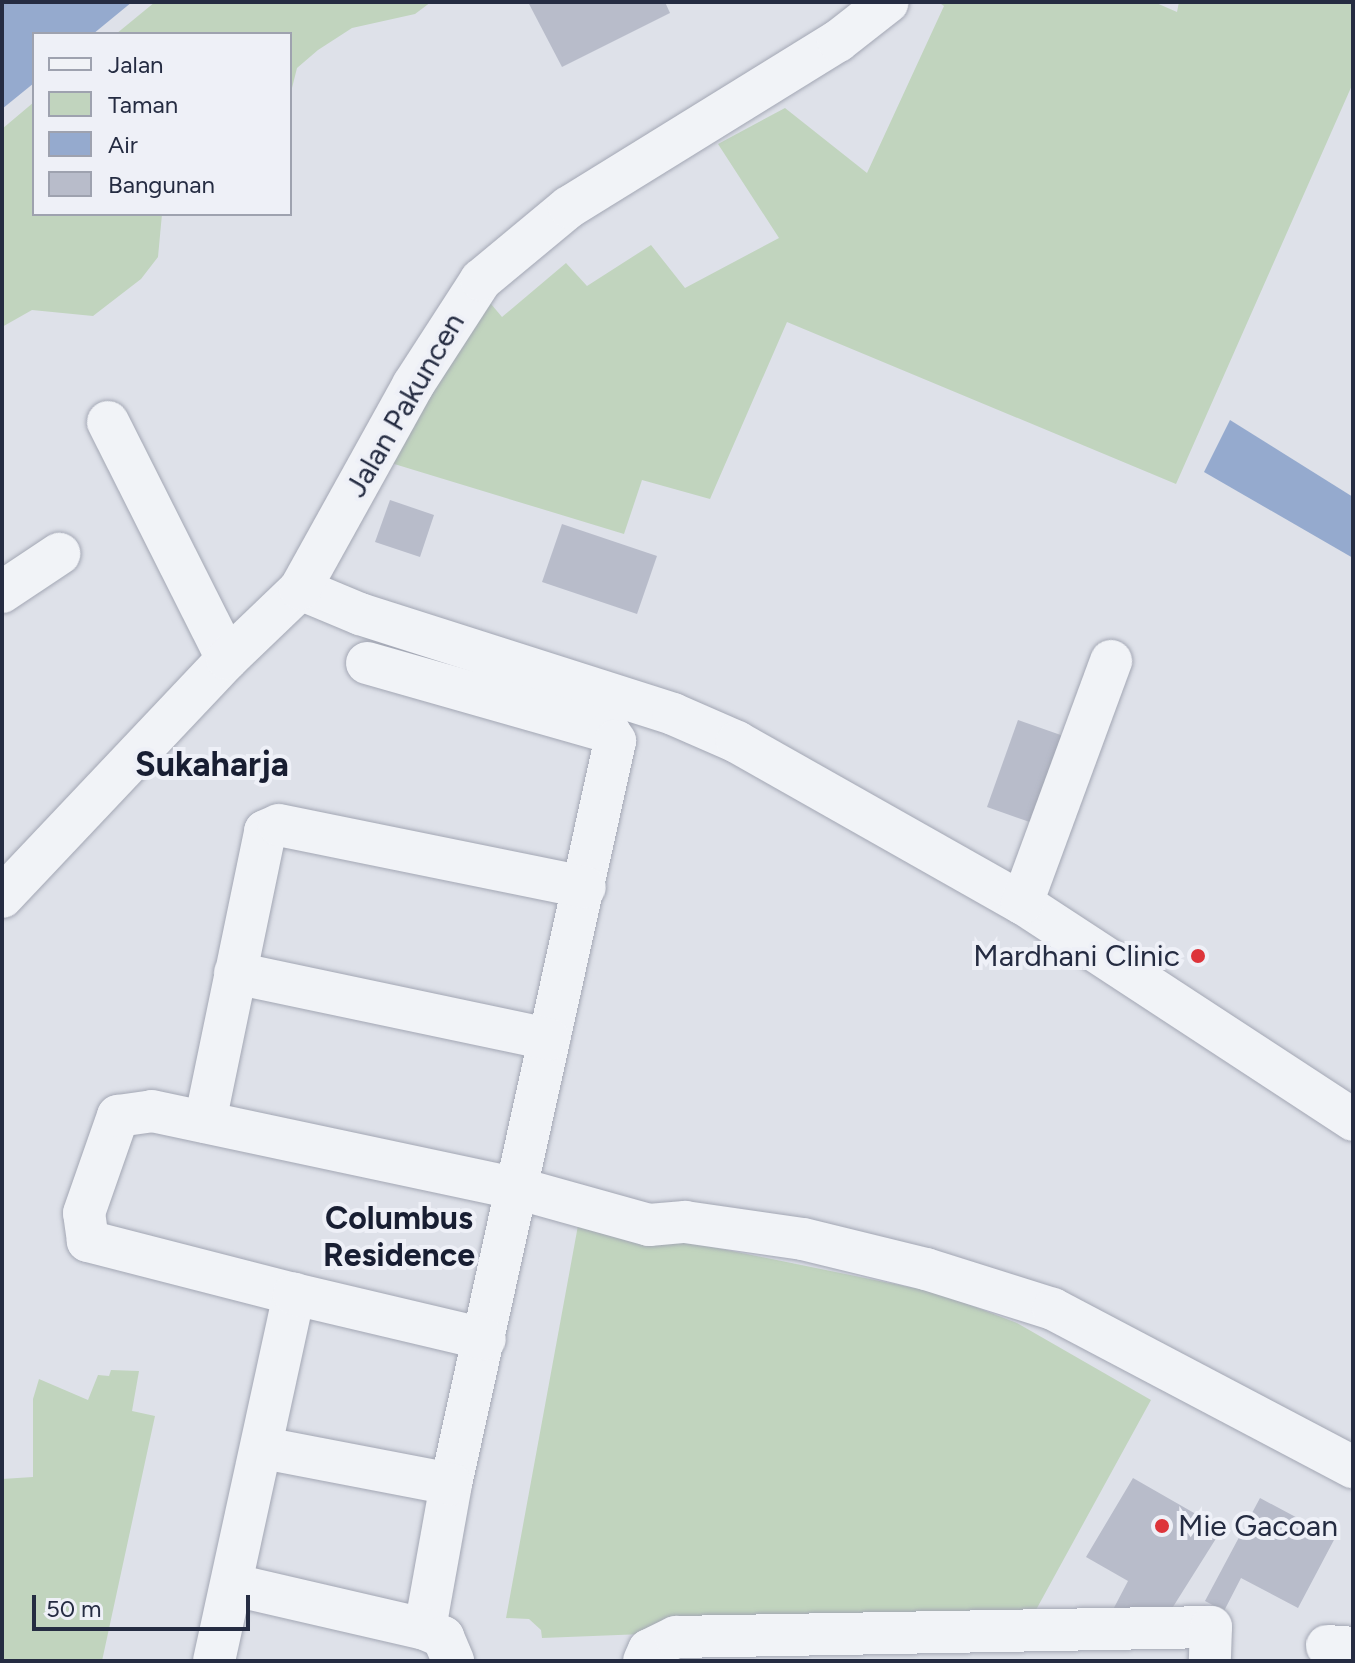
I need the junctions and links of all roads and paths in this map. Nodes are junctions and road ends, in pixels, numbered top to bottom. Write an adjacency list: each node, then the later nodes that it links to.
1 (888, 2): 4 (street, Jalan Pakuncen)
2 (108, 422): 6 (street)
3 (59, 554): 5 (street)
4 (300, 589): 6 (street, Jalan Pakuncen); 11 (street)
5 (2, 592)
6 (227, 659): 10 (street, Jalan Pakuncen)
7 (1111, 661): 11 (street)
8 (367, 663): 9 (street)
9 (585, 887): 12 (street); 13 (street)
10 (2, 897)
11 (1022, 903): 14 (street)
12 (235, 973): 13 (street); 15 (street)
13 (549, 1039): 16 (street)
14 (1353, 1120)
15 (205, 1122): 16 (street); 17 (street)
16 (523, 1176): 18 (street); 20 (street)
17 (294, 1294): 18 (street); 19 (street)
18 (485, 1339): 21 (street)
19 (264, 1448): 21 (street); 22 (street)
20 (1353, 1467)
21 (451, 1484): 23 (street)
22 (234, 1585): 23 (street); 24 (street)
23 (425, 1629): 25 (street)
24 (214, 1661)
25 (453, 1661)
26 (644, 1661): 27 (street)
27 (1210, 1661)

